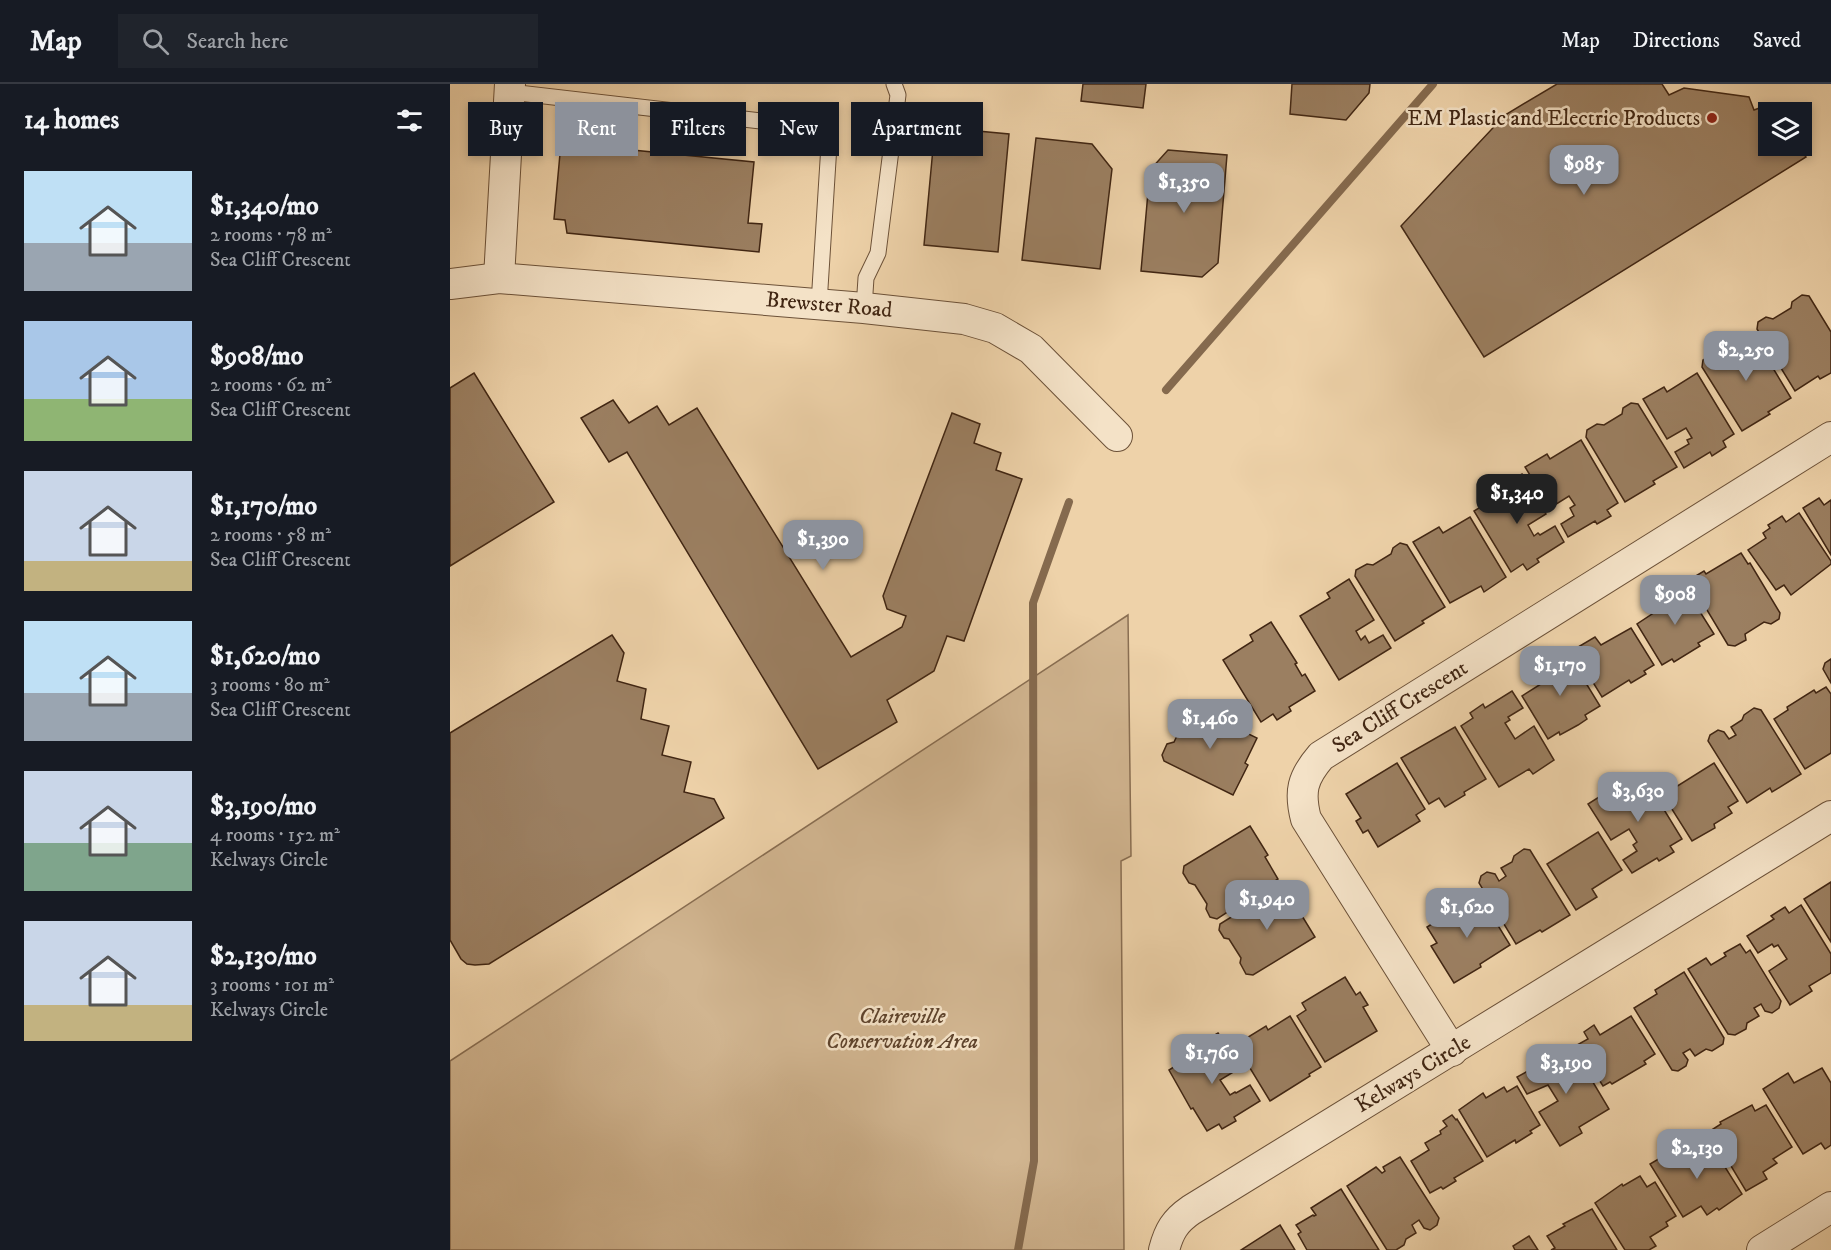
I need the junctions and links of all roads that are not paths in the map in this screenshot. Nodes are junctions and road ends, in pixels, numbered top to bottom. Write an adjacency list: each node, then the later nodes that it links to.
1 (894, 84): 6 (lane)
2 (510, 88): 3 (street); 5 (lane)
3 (499, 278): 4 (street, Brewster Road); 5 (street, Brewster Road)
4 (450, 284)
5 (819, 304): 6 (street, Brewster Road)
6 (864, 308): 7 (street, Brewster Road)
7 (1117, 436)
8 (1831, 437): 10 (street, Sea Cliff Crescent)
9 (1831, 816): 10 (street, Kelways Circle)
10 (1452, 1051): 12 (street, Kelways Circle)
11 (1831, 1207): 13 (street)
12 (1164, 1250)
13 (1762, 1250)

